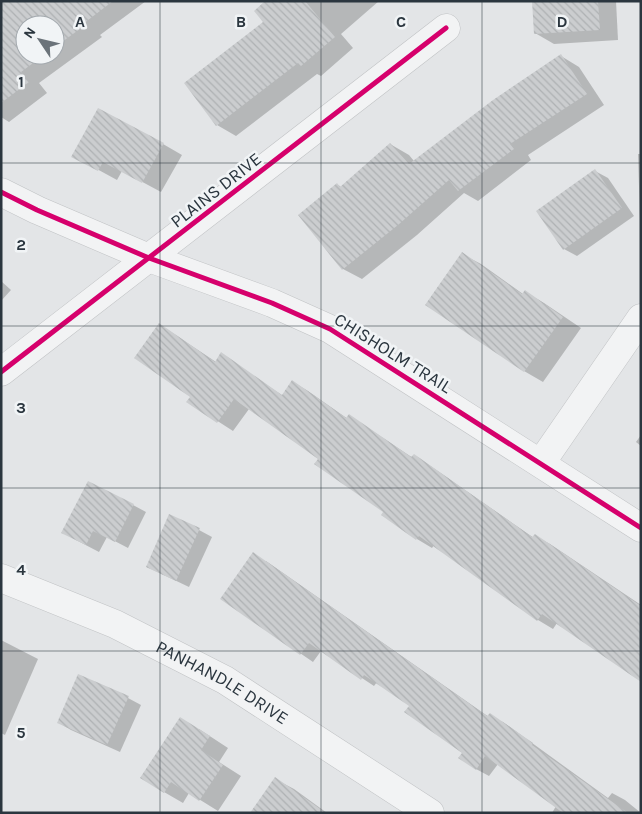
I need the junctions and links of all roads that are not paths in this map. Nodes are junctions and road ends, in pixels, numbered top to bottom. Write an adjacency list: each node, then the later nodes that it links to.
1 (446, 28): 3 (street, PLAINS DRIVE)
2 (1, 192): 3 (street, CHISHOLM TRAIL)
3 (149, 258): 5 (street, PLAINS DRIVE); 6 (street, CHISHOLM TRAIL)
4 (641, 318): 6 (street)
5 (1, 372)
6 (541, 463): 7 (street, CHISHOLM TRAIL)
7 (641, 528)
8 (1, 578): 9 (street, PANHANDLE DRIVE)
9 (430, 813)

